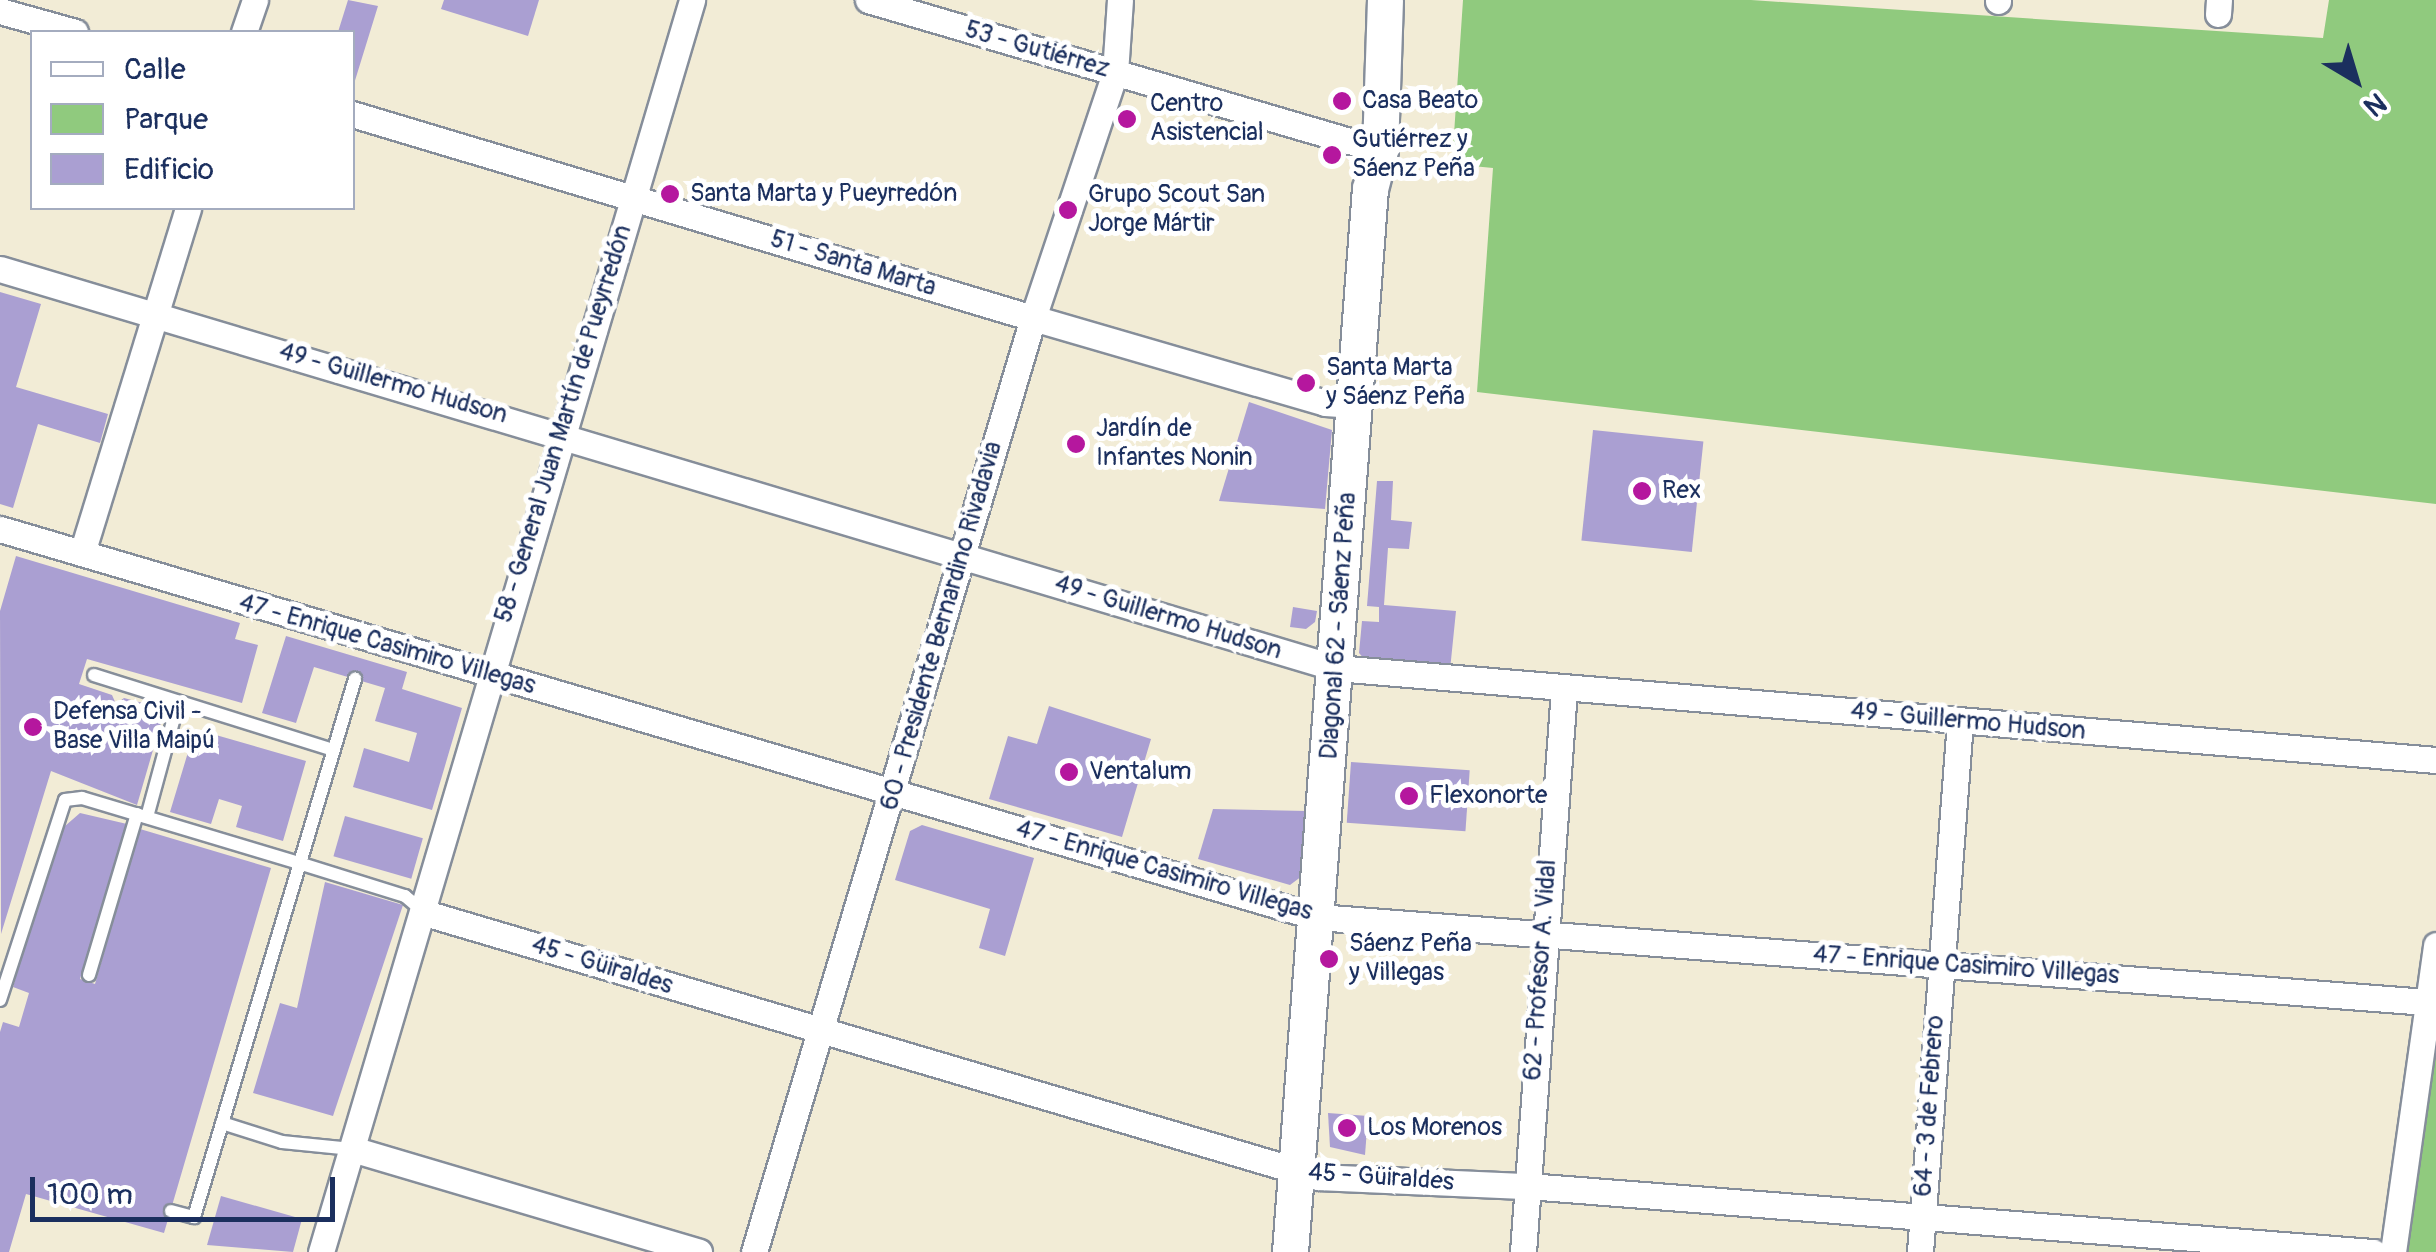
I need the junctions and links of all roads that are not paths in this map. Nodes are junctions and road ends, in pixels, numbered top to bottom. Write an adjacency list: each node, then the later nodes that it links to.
1 (255, 0): 8 (street)
2 (692, 0): 12 (street, 58 - General Juan Martín de Pueyrredón)
3 (868, 0): 9 (street, 53 - Gutiérrez)
4 (1120, 0): 9 (street, 60 - Presidente Bernardino Rivadavia)
5 (1385, 0): 11 (street, Diagonal 62 - Sáenz Peña)
6 (0, 11): 7 (street)
7 (67, 30)
8 (245, 30)
9 (1115, 73): 11 (street, 53 - Gutiérrez); 16 (street, 60 - Presidente Bernardino Rivadavia)
10 (355, 115): 12 (street, 51 - Santa Marta)
11 (1380, 150): 17 (street, Diagonal 62 - Sáenz Peña)
12 (632, 198): 16 (street, 51 - Santa Marta); 18 (street, 58 - General Juan Martín de Pueyrredón)
13 (187, 210): 15 (street)
14 (0, 269): 15 (street, 49 - Guillermo Hudson)
15 (154, 315): 18 (street, 49 - Guillermo Hudson); 20 (street)
16 (1033, 318): 17 (street, 51 - Santa Marta); 21 (street, 60 - Presidente Bernardino Rivadavia)
17 (1355, 405): 22 (street, Diagonal 62 - Sáenz Peña)
18 (560, 433): 21 (street, 49 - Guillermo Hudson); 24 (street, 58 - General Juan Martín de Pueyrredón)
19 (0, 529): 20 (street, 47 - Enrique Casimiro Villegas)
20 (82, 553): 24 (street, 47 - Enrique Casimiro Villegas)
21 (962, 556): 22 (street, 49 - Guillermo Hudson); 31 (street, 60 - Presidente Bernardino Rivadavia)
22 (1336, 668): 26 (street, 49 - Guillermo Hudson); 35 (street, Diagonal 62 - Sáenz Peña)
23 (94, 675): 27 (lane)
24 (490, 675): 31 (street, 47 - Enrique Casimiro Villegas); 34 (street, 58 - General Juan Martín de Pueyrredón)
25 (355, 679): 29 (lane)
26 (1564, 689): 28 (street, 49 - Guillermo Hudson); 36 (street, 62 - Profesor A. Vidal)
27 (178, 702): 29 (lane); 32 (lane)
28 (1960, 721): 30 (street, 49 - Guillermo Hudson); 38 (street, 64 - 3 de Febrero)
29 (334, 750): 33 (lane)
30 (2436, 760)
31 (892, 792): 35 (street, 47 - Enrique Casimiro Villegas); 42 (street, 60 - Presidente Bernardino Rivadavia)
32 (142, 816): 33 (lane); 39 (lane); 40 (lane)
33 (302, 864): 34 (lane); 43 (lane)
34 (424, 913): 42 (street, 45 - Güiraldes); 44 (street, 58 - General Juan Martín de Pueyrredón)
35 (1317, 917): 36 (street, 47 - Enrique Casimiro Villegas); 45 (street, Diagonal 62 - Sáenz Peña)
36 (1542, 935): 38 (street, 47 - Enrique Casimiro Villegas); 46 (street, 62 - Profesor A. Vidal)
37 (2436, 944): 41 (street)
38 (1941, 963): 41 (street, 47 - Enrique Casimiro Villegas); 48 (street, 64 - 3 de Febrero)
39 (90, 975)
40 (0, 1000)
41 (2428, 1002): 56 (street)
42 (822, 1031): 45 (street, 45 - Güiraldes); 51 (street, 60 - Presidente Bernardino Rivadavia)
43 (222, 1123): 44 (lane); 47 (lane)
44 (352, 1149): 49 (street, 58 - General Juan Martín de Pueyrredón); 50 (street)
45 (1296, 1172): 46 (street, 45 - Güiraldes); 52 (street, Diagonal 62 - Sáenz Peña)
46 (1528, 1186): 48 (street, 45 - Güiraldes); 53 (street, 62 - Profesor A. Vidal)
47 (171, 1211)
48 (1922, 1217): 54 (street, 64 - 3 de Febrero); 55 (street, 45 - Güiraldes)
49 (320, 1252)
50 (699, 1252)
51 (754, 1252)
52 (1290, 1252)
53 (1523, 1252)
54 (1920, 1252)
55 (2373, 1252)
56 (2393, 1252)

